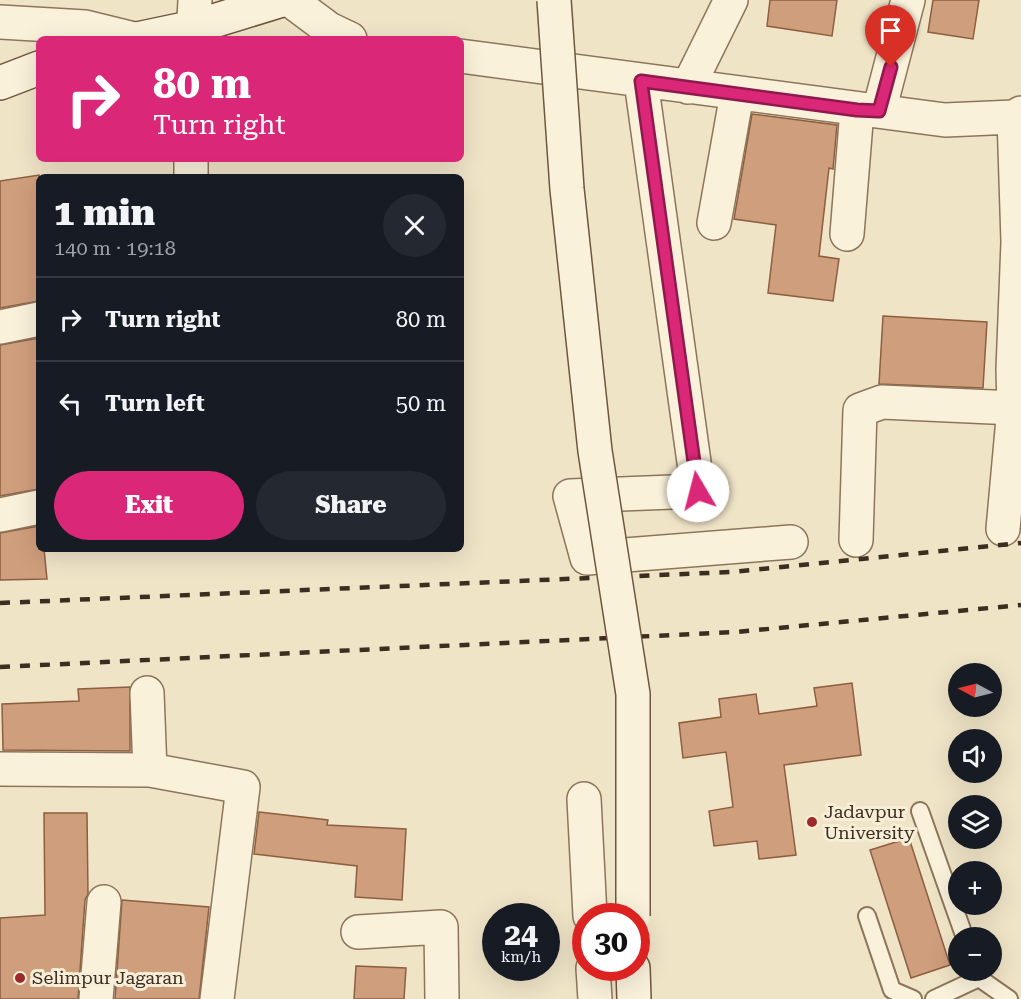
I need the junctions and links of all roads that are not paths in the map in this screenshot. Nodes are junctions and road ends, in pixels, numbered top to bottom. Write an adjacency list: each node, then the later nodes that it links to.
1 (282, 0): 7 (street)
2 (290, 0): 10 (street)
3 (554, 0): 37 (street, bridge)
4 (731, 0): 15 (street)
5 (908, 0): 17 (street)
6 (0, 22): 8 (street)
7 (194, 22): 9 (street)
8 (123, 36)
9 (145, 36)
10 (344, 36)
11 (464, 57): 13 (street)
12 (36, 69): 14 (street)
13 (641, 81): 15 (street); 29 (street)
14 (0, 83)
15 (687, 87): 16 (street)
16 (737, 94): 17 (street); 19 (street)
17 (868, 111): 18 (street); 20 (street)
18 (1018, 115): 23 (street)
19 (714, 223)
20 (847, 234)
21 (36, 320): 22 (street)
22 (0, 327)
23 (1017, 370): 24 (street)
24 (1014, 408): 27 (street); 28 (street)
25 (36, 508): 26 (street)
26 (0, 515)
27 (1002, 529)
28 (856, 540)
29 (791, 542)
30 (147, 693): 32 (street)
31 (0, 770): 32 (street)
32 (150, 770): 46 (street)
33 (585, 799): 36 (street)
34 (920, 811): 39 (lane)
35 (104, 902): 45 (street)
36 (589, 903)
37 (633, 903)
38 (867, 916): 50 (lane)
39 (961, 927)
40 (358, 932): 47 (street)
41 (594, 981): 48 (street)
42 (633, 981): 49 (street)
43 (965, 981): 51 (lane)
44 (986, 981): 52 (lane)
45 (96, 999)
46 (217, 999)
47 (442, 999)
48 (595, 999)
49 (634, 999)
50 (913, 999)
51 (934, 999)
52 (1009, 999)

